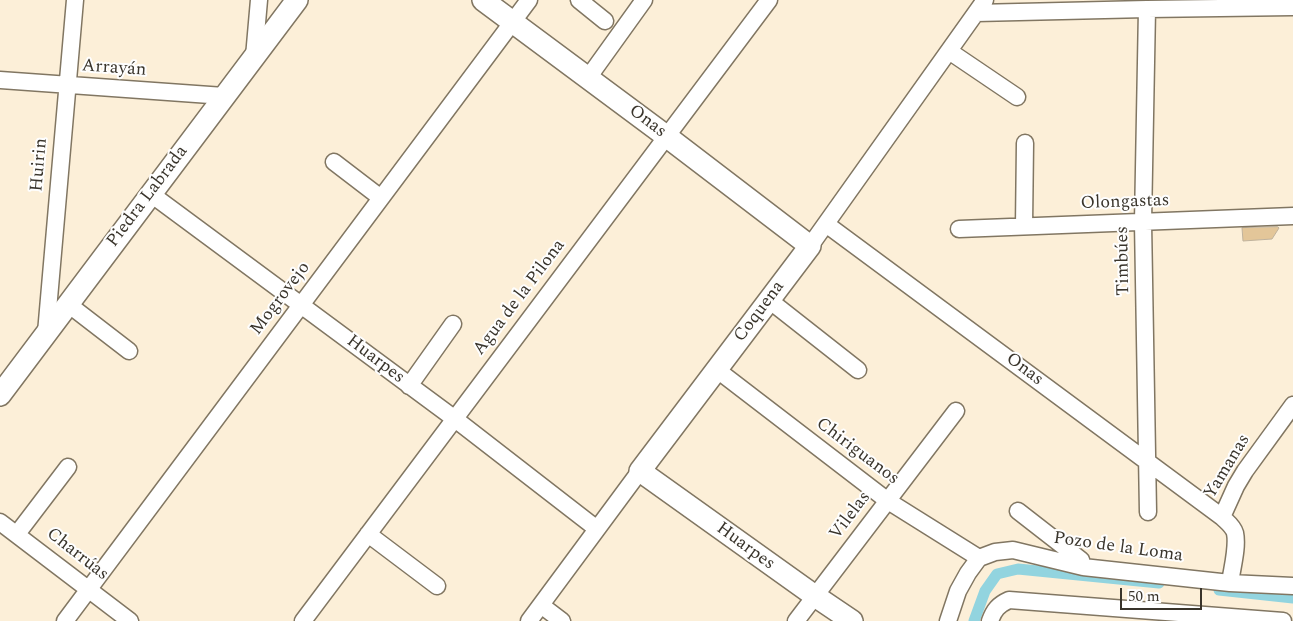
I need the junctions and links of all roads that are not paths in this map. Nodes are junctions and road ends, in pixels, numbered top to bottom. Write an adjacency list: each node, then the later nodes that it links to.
1 (75, 0): 18 (street, Huirin)
2 (259, 0): 15 (street)
3 (297, 0): 15 (main road, Piedra Labrada)
4 (483, 0): 13 (main road, Onas)
5 (529, 0): 13 (street, Mogrovejo)
6 (579, 0): 12 (street)
7 (644, 0): 16 (street)
8 (769, 0): 21 (street, Agua de la Pilona)
9 (981, 6): 11 (street); 14 (street, Coquena)
10 (1293, 7): 11 (street)
11 (1147, 9): 27 (street, Timbúes)
12 (605, 21)
13 (512, 22): 16 (main road, Onas); 25 (street, Mogrovejo)
14 (949, 51): 20 (street); 28 (street, Coquena)
15 (254, 57): 19 (main road, Piedra Labrada)
16 (588, 78): 21 (main road, Onas)
17 (0, 80): 18 (street, Arrayán)
18 (67, 85): 19 (street, Arrayán); 36 (street, Huirin)
19 (224, 96): 24 (main road, Piedra Labrada)
20 (1017, 97)
21 (666, 136): 31 (main road, Onas); 44 (street, Agua de la Pilona)
22 (1025, 143): 29 (street)
23 (334, 162): 25 (street)
24 (151, 194): 33 (main road, Piedra Labrada); 34 (street, Huarpes)
25 (381, 198): 34 (street, Mogrovejo)
26 (1293, 216): 27 (street, Olongastas)
27 (1143, 222): 29 (street, Olongastas); 45 (street, Timbúes)
28 (826, 224): 31 (street, Coquena); 45 (street, Onas)
29 (1024, 226): 30 (street, Olongastas)
30 (959, 229)
31 (810, 246): 32 (main road, Coquena)
32 (769, 300): 38 (main road, Coquena); 39 (street)
33 (68, 304): 36 (main road, Piedra Labrada); 37 (street)
34 (301, 305): 40 (street, Huarpes); 61 (street, Mogrovejo)
35 (453, 324): 40 (street)
36 (46, 333): 41 (main road, Piedra Labrada)
37 (129, 351)
38 (716, 369): 47 (main road, Coquena); 48 (street, Chiriguanos)
39 (858, 370)
40 (410, 386): 44 (street, Huarpes)
41 (0, 395)
42 (1293, 405): 51 (street, Yamanas)
43 (956, 411): 48 (street, Vilelas)
44 (454, 419): 53 (street, Huarpes); 55 (street, Agua de la Pilona)
45 (1148, 462): 50 (street, Timbúes); 51 (street, Onas)
46 (68, 467): 54 (street)
47 (640, 471): 53 (street, Coquena); 62 (main road, Huarpes)
48 (888, 500): 56 (street, Chiriguanos); 62 (street, Vilelas)
49 (1018, 511): 57 (street)
50 (1148, 512)
51 (1222, 517): 58 (street, Yamanas)
52 (0, 522): 54 (street, Charrúas)
53 (598, 529): 63 (street, Coquena)
54 (17, 534): 61 (street, Charrúas)
55 (368, 534): 59 (street); 67 (street, Agua de la Pilona)
56 (979, 558): 57 (street, Pozo de la Loma); 72 (street)
57 (1083, 567): 58 (street, Pozo de la Loma)
58 (1230, 583): 60 (street, Pozo de la Loma)
59 (437, 586)
60 (1293, 586)
61 (89, 590): 65 (street, Mogrovejo); 66 (street, Charrúas)
62 (814, 596): 70 (street, Vilelas); 71 (main road, Huarpes)
63 (541, 605): 68 (street, Coquena); 69 (street)
64 (1263, 620): 73 (street); 74 (street)
65 (65, 621)
66 (130, 621)
67 (304, 621)
68 (529, 621)
69 (562, 621)
70 (796, 621)
71 (852, 621)
72 (948, 621)
73 (990, 621)
74 (1283, 621)

